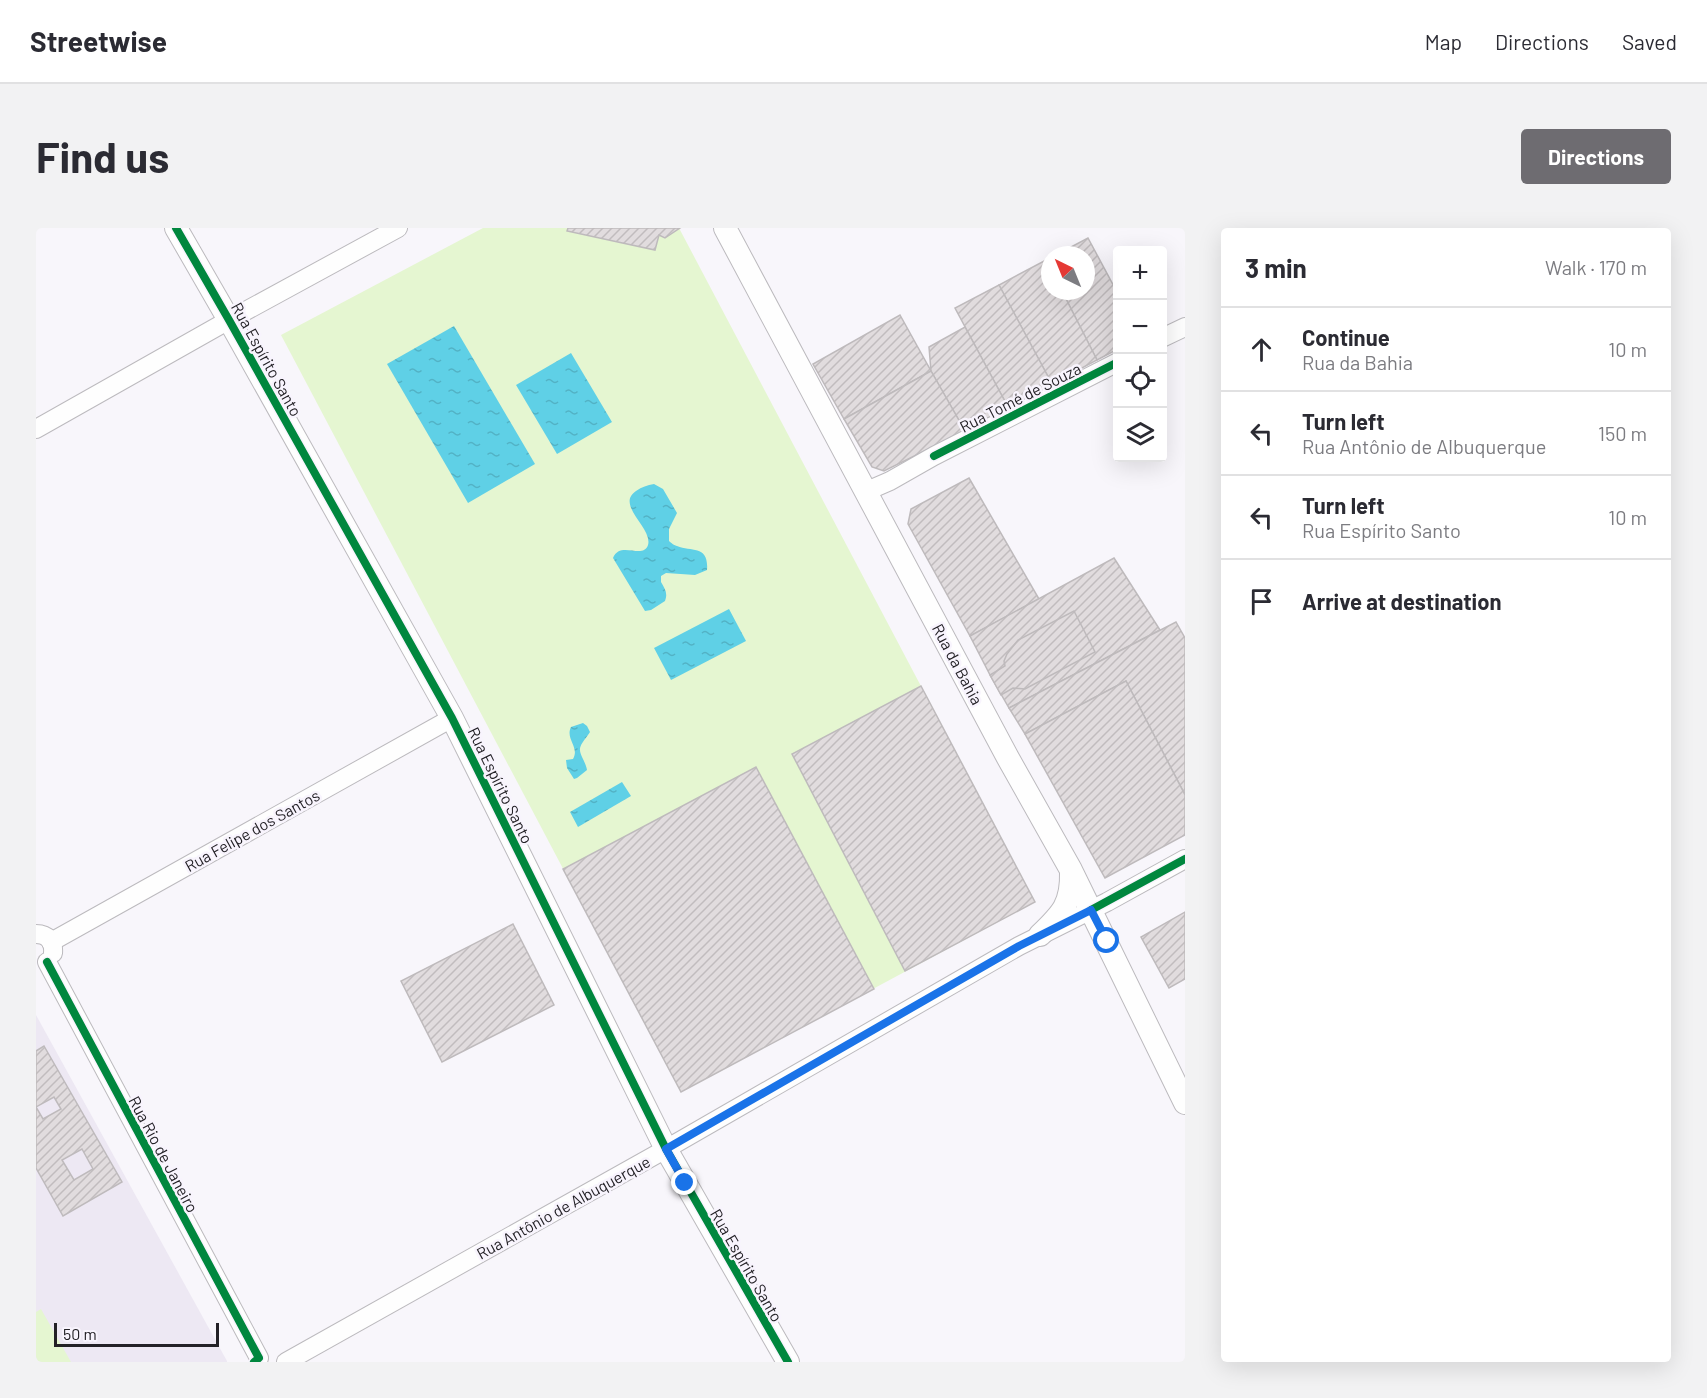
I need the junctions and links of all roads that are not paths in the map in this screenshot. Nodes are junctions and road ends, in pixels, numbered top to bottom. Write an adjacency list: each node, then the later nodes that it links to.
1 (176, 228): 4 (street, Rua Espírito Santo)
2 (398, 228): 4 (street)
3 (725, 228): 9 (street, Rua da Bahia)
4 (229, 320): 8 (street); 10 (street, Rua Espírito Santo)
5 (1185, 327): 6 (street)
6 (1167, 336)
7 (1113, 365): 9 (street, Rua Tomé de Souza)
8 (36, 429)
9 (867, 491): 12 (street, Rua da Bahia)
10 (452, 718): 15 (street, Rua Felipe dos Santos); 18 (street, Rua Espírito Santo)
11 (1185, 859): 13 (street, Rua Antônio de Albuquerque)
12 (1071, 870): 13 (street, Rua da Bahia); 14 (street)
13 (1091, 910): 14 (street, Rua Antônio de Albuquerque); 17 (street, Rua da Bahia)
14 (1040, 935): 18 (street, Rua Antônio de Albuquerque)
15 (44, 938): 16 (street)
16 (41, 963): 19 (street, Rua Rio de Janeiro)
17 (1185, 1103)
18 (666, 1149): 21 (street, Rua Antônio de Albuquerque); 22 (street, Rua Espírito Santo)
19 (256, 1360): 20 (street)
20 (281, 1362)
21 (286, 1362)
22 (788, 1362)

